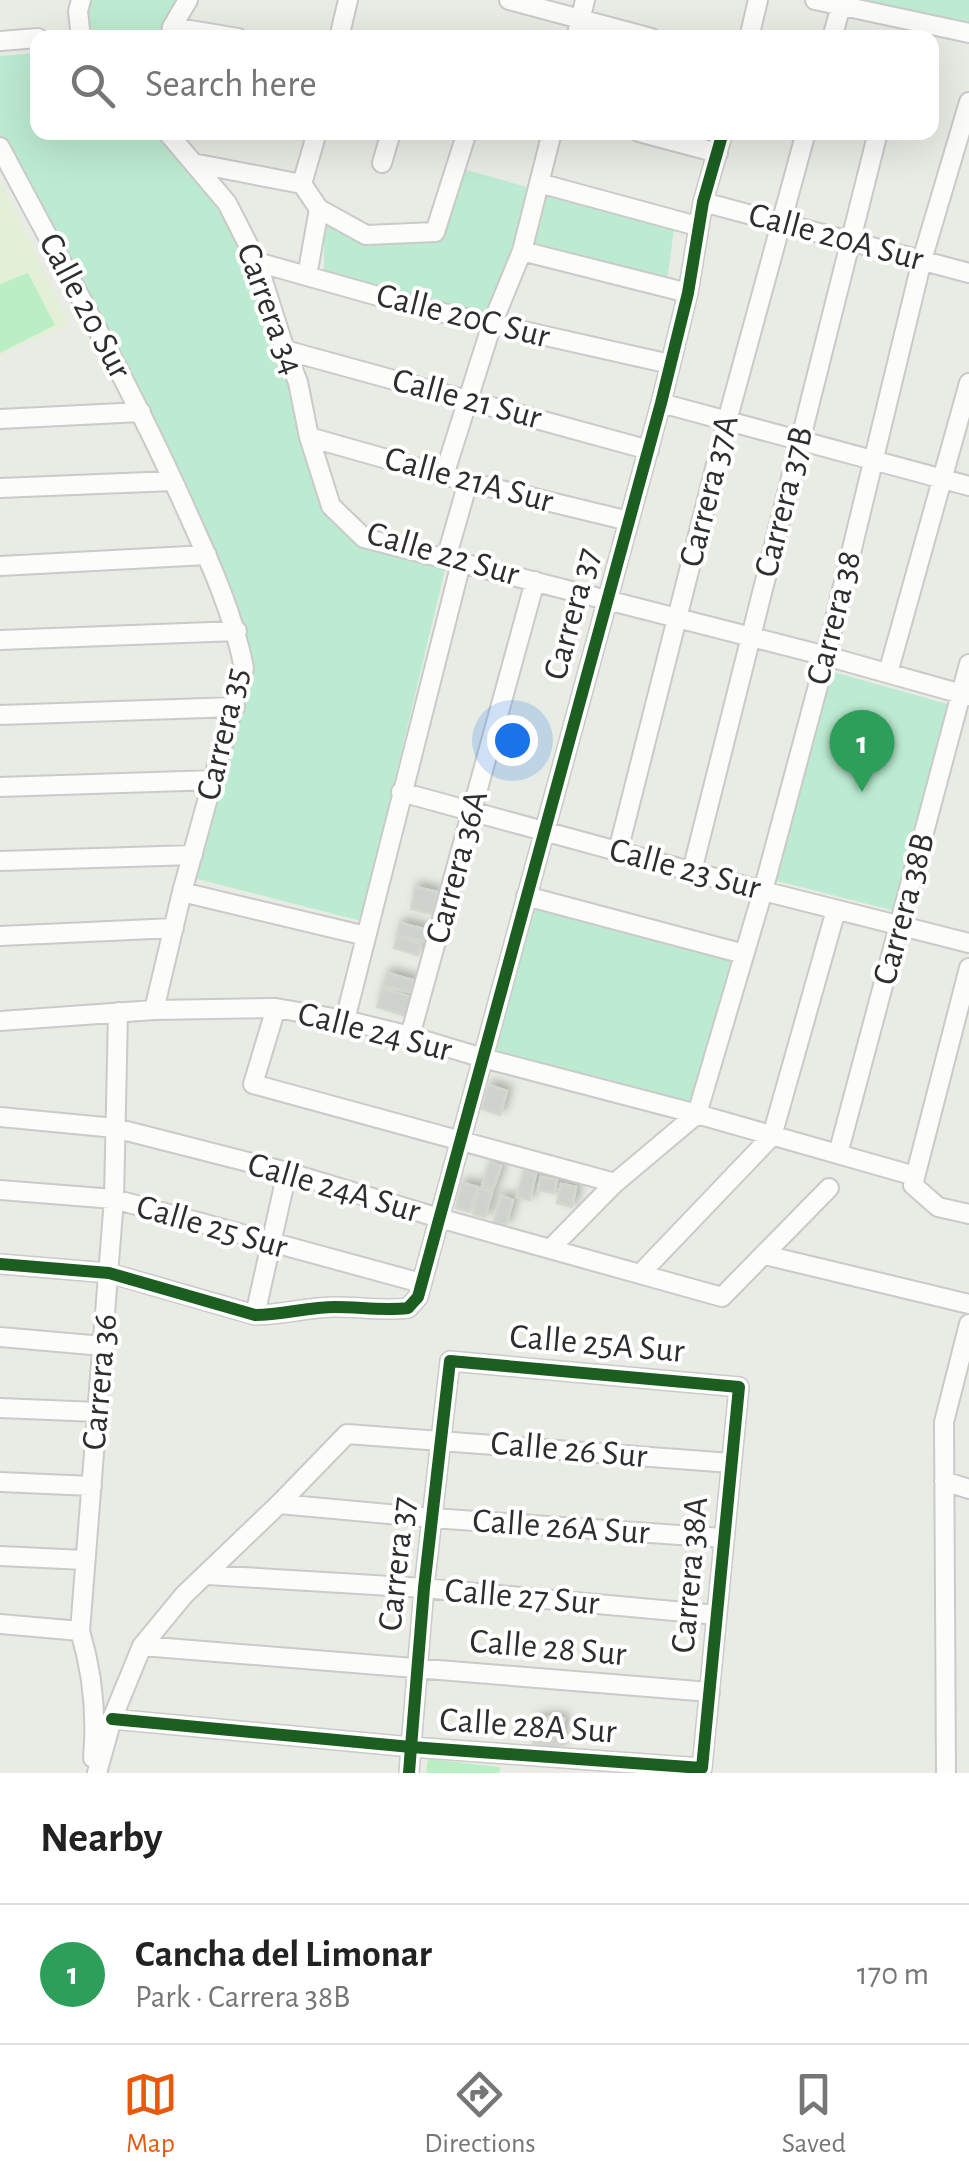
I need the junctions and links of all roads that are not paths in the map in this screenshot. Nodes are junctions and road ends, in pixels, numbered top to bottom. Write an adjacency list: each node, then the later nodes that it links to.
1 (81, 0): 11 (street)
2 (188, 0): 12 (street)
3 (348, 0): 13 (street)
4 (509, 0): 9 (street)
5 (585, 0): 9 (street)
6 (758, 0): 14 (street)
7 (815, 0): 8 (street)
8 (841, 6): 10 (street); 15 (street)
9 (578, 28)
10 (905, 29)
11 (80, 30)
12 (172, 30)
13 (341, 30)
14 (750, 30)
15 (834, 30)
16 (939, 31): 17 (street)
17 (969, 33)
18 (30, 39): 19 (street)
19 (0, 41)
20 (969, 102): 42 (street, Carrera 38)
21 (174, 140): 33 (street, Carrera 34)
22 (315, 140): 35 (street)
23 (389, 140): 32 (street)
24 (464, 140): 37 (street)
25 (550, 140): 34 (street)
26 (671, 140): 31 (street)
27 (722, 140): 31 (street, Carrera 37)
28 (804, 140): 38 (street, Carrera 37A)
29 (876, 140): 40 (street, Carrera 37B)
30 (0, 148): 53 (street, Calle 20 Sur)
31 (718, 152): 36 (street, Carrera 37)
32 (382, 162)
33 (193, 163): 35 (street); 43 (street, Carrera 34)
34 (539, 182): 39 (street); 41 (street)
35 (302, 184): 37 (street)
36 (703, 202): 38 (street, Calle 20A Sur); 39 (street, Carrera 37)
37 (319, 209): 45 (street)
38 (780, 222): 40 (street, Calle 20A Sur); 55 (street, Carrera 37A)
39 (698, 226): 46 (street, Carrera 37)
40 (850, 241): 42 (street, Calle 20A Sur); 57 (street, Carrera 37B)
41 (522, 251): 46 (street); 47 (street)
42 (922, 260): 44 (street, Calle 20A Sur); 59 (street, Carrera 38)
43 (257, 262): 45 (street, Calle 20C Sur); 48 (street, Carrera 34)
44 (969, 273)
45 (307, 276): 47 (street, Calle 20C Sur)
46 (688, 292): 49 (street, Carrera 37)
47 (492, 324): 49 (street, Calle 20C Sur); 51 (street)
48 (285, 350): 51 (street, Calle 21 Sur); 56 (street, Carrera 34)
49 (670, 364): 52 (street, Carrera 37)
50 (969, 383): 61 (street)
51 (468, 399): 58 (street, Calle 21 Sur); 60 (street)
52 (661, 404): 55 (street); 58 (street, Carrera 37)
53 (141, 412): 54 (street); 62 (street, Carrera 35)
54 (0, 418)
55 (727, 421): 57 (street); 73 (street, Carrera 37A)
56 (310, 438): 60 (street, Calle 21A Sur); 66 (street, Carrera 34)
57 (799, 441): 59 (street); 75 (street, Carrera 37B)
58 (648, 450): 67 (street, Carrera 37)
59 (873, 461): 61 (street); 77 (street, Carrera 38)
60 (444, 476): 63 (street, Calle 21A Sur)
61 (941, 479): 64 (street); 79 (street)
62 (173, 481): 65 (street); 68 (street, Carrera 35)
63 (468, 482): 67 (street, Calle 21A Sur); 69 (street)
64 (969, 486)
65 (0, 488)
66 (331, 506): 69 (street, Calle 22 Sur)
67 (628, 521): 72 (street, Carrera 37)
68 (207, 555): 70 (street); 74 (street, Carrera 35)
69 (453, 561): 71 (street, Calle 22 Sur); 85 (street)
70 (0, 566)
71 (535, 581): 72 (street, Calle 22 Sur); 86 (street, Carrera 36A)
72 (606, 600): 73 (street, Calle 22 Sur); 87 (street, Carrera 37)
73 (677, 618): 75 (street, Calle 22 Sur); 88 (street, Carrera 37A)
74 (237, 631): 76 (street); 81 (street, Carrera 35)
75 (750, 637): 77 (street, Calle 22 Sur); 91 (street, Carrera 37B)
76 (0, 640)
77 (826, 656): 79 (street, Calle 22 Sur); 92 (street, Carrera 38)
78 (969, 664): 80 (street, Carrera 38B)
79 (888, 674): 80 (street, Calle 22 Sur)
80 (965, 695): 96 (street, Carrera 38B)
81 (234, 707): 82 (street); 83 (street, Carrera 35)
82 (0, 715)
83 (214, 780): 84 (street); 89 (street, Carrera 35)
84 (0, 787)
85 (402, 792): 86 (street, Calle 23 Sur); 99 (street)
86 (472, 812): 87 (street, Calle 23 Sur); 108 (street, Carrera 36A)
87 (544, 830): 88 (street, Calle 23 Sur); 94 (street, Carrera 37)
88 (618, 851): 91 (street, Calle 23 Sur)
89 (193, 855): 90 (street); 93 (street, Carrera 35)
90 (0, 862)
91 (692, 872): 92 (street, Calle 23 Sur)
92 (762, 891): 95 (street, Calle 23 Sur); 101 (street, Carrera 38)
93 (182, 892): 97 (street, Carrera 35); 99 (street)
94 (526, 896): 101 (street); 109 (street, Carrera 37)
95 (836, 910): 96 (street, Calle 23 Sur); 113 (street)
96 (899, 926): 100 (street, Calle 23 Sur); 115 (street, Carrera 38B)
97 (174, 928): 98 (street); 104 (street, Carrera 35)
98 (0, 936)
99 (366, 936): 106 (street)
100 (969, 944)
101 (744, 954): 110 (street, Carrera 38)
102 (969, 968): 117 (street)
103 (276, 1008): 104 (street, Calle 24 Sur); 106 (street, Calle 24 Sur); 114 (street)
104 (154, 1010): 105 (street, Calle 24 Sur)
105 (118, 1012): 107 (street, Calle 24 Sur); 112 (street, Carrera 36)
106 (346, 1020): 108 (street, Calle 24 Sur)
107 (0, 1021)
108 (410, 1036): 109 (street, Calle 24 Sur)
109 (482, 1058): 110 (street, Calle 24 Sur); 114 (street, Carrera 37)
110 (697, 1114): 113 (street, Calle 24 Sur); 118 (street)
111 (0, 1117): 112 (street, Calle 24A Sur)
112 (115, 1128): 116 (street, Calle 24A Sur); 121 (street, Carrera 36)
113 (772, 1136): 115 (street, Calle 24 Sur); 129 (street)
114 (461, 1141): 118 (street); 123 (street, Carrera 37)
115 (838, 1154): 117 (street, Calle 24 Sur)
116 (287, 1172): 123 (street, Calle 24A Sur); 124 (street)
117 (914, 1180): 122 (street, Calle 24 Sur)
118 (615, 1184): 125 (street)
119 (829, 1188): 126 (street)
120 (0, 1190): 121 (street, Calle 25 Sur)
121 (114, 1199): 124 (street, Calle 25 Sur); 128 (street, Carrera 36)
122 (969, 1214)
123 (439, 1218): 125 (street, Calle 24A Sur); 130 (street, Carrera 37)
124 (270, 1244): 130 (street, Calle 25 Sur); 132 (street)
125 (551, 1248): 129 (street, Calle 24A Sur)
126 (765, 1254): 129 (street, Calle 24A Sur); 131 (street)
127 (0, 1264): 128 (street)
128 (109, 1273): 132 (street); 135 (street, Carrera 36)
129 (642, 1273)
130 (422, 1284): 132 (street)
131 (969, 1304)
132 (255, 1314)
133 (969, 1324): 142 (street)
134 (0, 1337): 135 (street)
135 (103, 1346): 139 (street, Carrera 36)
136 (450, 1362): 137 (street, Calle 25A Sur); 140 (street, Carrera 37)
137 (740, 1387): 141 (street, Carrera 38A)
138 (0, 1408): 139 (street)
139 (98, 1412): 144 (street, Carrera 36)
140 (440, 1440): 141 (street, Calle 26 Sur); 146 (street, Calle 26 Sur); 147 (street, Carrera 37)
141 (731, 1463): 148 (street, Carrera 38A)
142 (944, 1481): 145 (street); 164 (street)
143 (0, 1482): 144 (street)
144 (92, 1486): 150 (street, Carrera 36)
145 (969, 1488)
146 (280, 1504): 147 (street, Calle 26A Sur); 151 (street)
147 (432, 1518): 148 (street, Calle 26A Sur); 152 (street, Carrera 37)
148 (723, 1538): 153 (street, Carrera 38A)
149 (0, 1556): 150 (street)
150 (86, 1560): 155 (street, Carrera 36)
151 (208, 1575): 152 (street, Calle 27 Sur); 156 (street)
152 (424, 1588): 153 (street, Calle 27 Sur); 157 (street, Carrera 37)
153 (716, 1615): 158 (street, Carrera 38A)
154 (0, 1624): 155 (street)
155 (80, 1631): 162 (street, Carrera 36)
156 (142, 1646): 157 (street, Calle 28 Sur); 159 (street)
157 (418, 1667): 158 (street, Calle 28 Sur); 160 (street, Carrera 37)
158 (710, 1692): 161 (street, Carrera 38A)
159 (112, 1719): 160 (street, Calle 28A Sur); 162 (street)
160 (410, 1747): 161 (street, Calle 28A Sur); 163 (street, Carrera 37)
161 (702, 1768)
162 (95, 1773)
163 (409, 1773)
164 (946, 1773)

